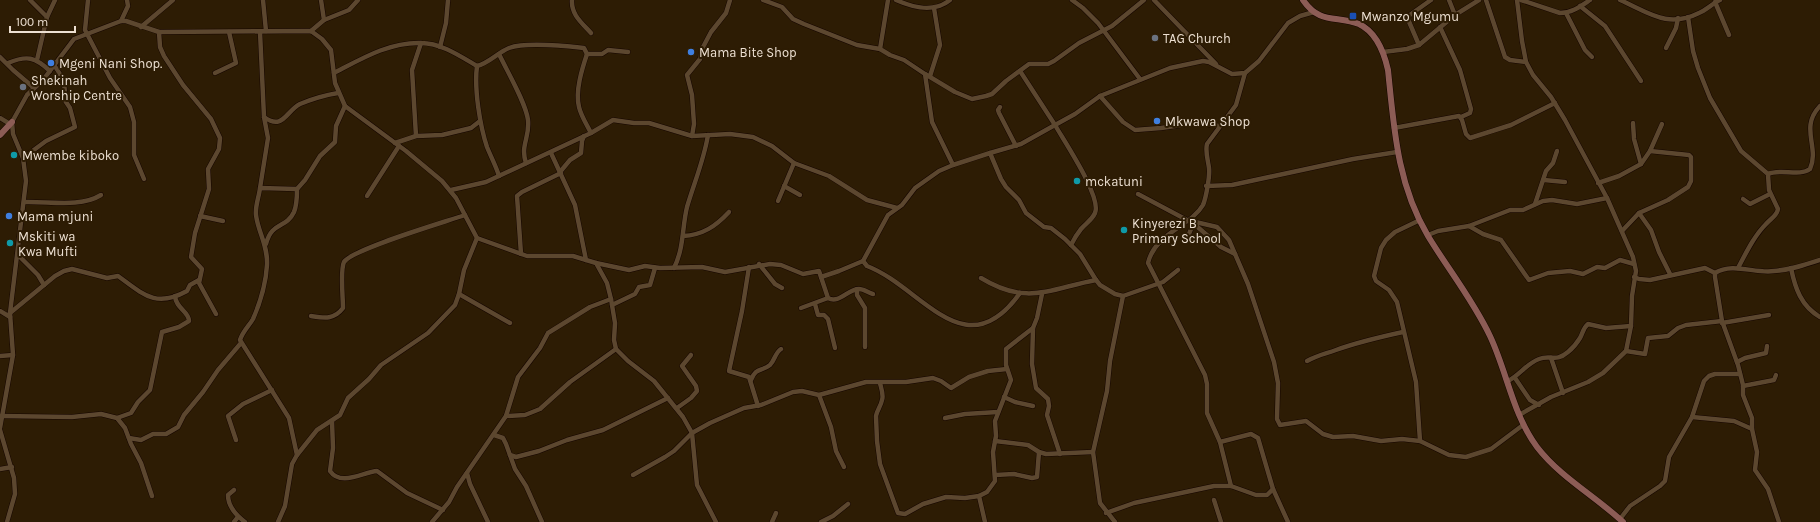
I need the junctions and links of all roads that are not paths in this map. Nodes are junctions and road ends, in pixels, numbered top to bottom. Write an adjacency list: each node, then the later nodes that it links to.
1 (30, 0): 34 (street)
2 (55, 0): 34 (street)
3 (88, 0): 48 (street)
4 (127, 0): 38 (street)
5 (173, 0): 39 (street)
6 (263, 0): 41 (street)
7 (321, 0): 37 (street)
8 (358, 0): 37 (street)
9 (448, 0): 52 (street)
10 (572, 0): 47 (street)
11 (730, 0): 97 (street)
12 (763, 0): 54 (street)
13 (888, 0): 54 (street)
14 (896, 0): 30 (street)
15 (950, 0): 30 (street)
16 (1072, 0): 43 (street)
17 (1144, 0): 43 (street)
18 (1154, 0): 65 (street)
19 (1303, 0): 31 (street)
20 (1431, 0): 51 (street)
21 (1449, 0): 33 (street)
22 (1479, 0): 33 (street)
23 (1486, 0): 62 (street)
24 (1517, 0): 62 (street)
25 (1521, 0): 32 (street)
26 (1590, 0): 29 (street)
27 (1620, 0): 36 (street)
28 (1718, 1): 35 (street); 49 (street)
29 (1580, 6): 32 (street); 74 (street)
30 (934, 8): 72 (street)
31 (1314, 12): 56 (street); 70 (street)
32 (1566, 13): 60 (street)
33 (1455, 15): 40 (street)
34 (47, 17): 61 (street)
35 (1688, 17): 36 (street); 111 (street)
36 (1678, 18): 53 (street)
37 (324, 20): 42 (street)
38 (121, 21): 39 (street); 48 (street)
39 (140, 27): 44 (street)
40 (1440, 27): 51 (street); 83 (street)
41 (266, 31): 42 (street); 46 (street)
42 (311, 31): 69 (street)
43 (1103, 31): 68 (street); 73 (street)
44 (159, 32): 45 (street); 136 (street)
45 (229, 32): 46 (street); 71 (street)
46 (260, 32): 82 (street)
47 (591, 33)
48 (87, 34): 64 (street); 113 (street)
49 (1729, 34)
50 (421, 42): 52 (street); 69 (street); 95 (street)
51 (1419, 45): 56 (street)
52 (440, 47): 66 (street)
53 (1666, 48)
54 (880, 49): 72 (street)
55 (628, 52): 58 (street)
56 (1383, 52): 91 (street)
57 (499, 54): 58 (street); 66 (street); 107 (street)
58 (587, 54): 92 (street)
59 (0, 57): 63 (street)
60 (1592, 57)
61 (37, 60): 63 (street); 67 (street)
62 (1526, 62): 78 (street)
63 (8, 63): 75 (street)
64 (54, 65): 67 (street); 105 (street)
65 (1217, 65): 70 (street); 73 (street)
66 (477, 66): 85 (street)
67 (50, 71): 75 (street)
68 (1020, 71): 72 (street); 89 (street)
69 (334, 73): 76 (street)
70 (1245, 73): 90 (street)
71 (215, 74)
72 (927, 75): 108 (street)
73 (1140, 79): 77 (street)
74 (1641, 81)
75 (34, 88): 86 (street)
76 (338, 92): 79 (street); 82 (street)
77 (1100, 96): 89 (street); 90 (street)
78 (1555, 103): 83 (street); 116 (street)
79 (345, 106): 98 (street); 120 (street)
80 (1820, 106): 111 (street)
81 (1000, 107): 99 (street)
82 (264, 117): 119 (street)
83 (1461, 117): 91 (street)
84 (0, 118): 86 (street)
85 (480, 121): 95 (street); 112 (street)
86 (12, 123): 93 (street); 105 (street)
87 (1633, 123): 109 (street)
88 (1662, 124): 101 (street)
89 (1055, 125): 99 (street); 148 (street)
90 (1220, 126): 118 (street)
91 (1394, 128): 102 (street)
92 (591, 133): 96 (street); 97 (street)
93 (0, 135)
94 (708, 135): 97 (street); 106 (street); 144 (street)
95 (416, 136): 98 (street)
96 (585, 136): 103 (street); 110 (street)
97 (692, 136)
98 (397, 144): 121 (street); 125 (street)
99 (1016, 146): 104 (street)
100 (1556, 151): 114 (street)
101 (1650, 151): 109 (street); 134 (street)
102 (1397, 152): 118 (street); 138 (street)
103 (551, 153): 107 (street); 110 (street)
104 (990, 153): 108 (street); 148 (street)
105 (23, 158): 130 (street)
106 (794, 162): 117 (street); 132 (street)
107 (526, 163): 112 (street)
108 (953, 164): 132 (street)
109 (1641, 164): 116 (street)
110 (560, 172): 149 (street); 152 (street)
111 (1768, 174): 123 (street)
112 (499, 176): 121 (street)
113 (144, 179)
114 (1544, 180): 115 (street); 131 (street)
115 (1565, 182)
116 (1598, 183): 127 (street)
117 (784, 186): 126 (street); 129 (street)
118 (1206, 186): 137 (street)
119 (260, 188): 120 (street); 147 (street)
120 (297, 189): 147 (street)
121 (451, 190): 135 (street)
122 (1138, 194): 137 (street)
123 (1770, 194): 128 (street); 161 (street)
124 (101, 195): 130 (street)
125 (367, 196)
126 (800, 196)
127 (1607, 198): 131 (street); 142 (street)
128 (1743, 199)
129 (778, 201)
130 (24, 202): 151 (street)
131 (1534, 205): 141 (street)
132 (896, 208): 154 (street)
133 (729, 212): 144 (street)
134 (1639, 213): 142 (street); 165 (street)
135 (465, 215): 145 (street); 190 (street)
136 (200, 216): 139 (street); 169 (street)
137 (1187, 220): 140 (street); 171 (street)
138 (1420, 220): 143 (street); 196 (street)
139 (223, 221)
140 (1194, 223): 146 (street); 150 (street); 150 (street)
141 (1469, 226): 143 (street); 157 (street)
142 (1622, 231): 157 (street)
143 (1428, 235): 215 (street)
144 (683, 236): 159 (street)
145 (477, 238): 149 (street); 176 (street)
146 (1186, 241)
147 (266, 244): 197 (street)
148 (1071, 245): 170 (street)
149 (521, 254): 152 (street)
150 (1235, 254): 243 (street)
151 (18, 255): 172 (street); 188 (street)
152 (586, 260): 155 (street)
153 (1820, 260): 162 (street)
154 (863, 261): 166 (street); 175 (street)
155 (596, 263): 158 (street); 182 (street)
156 (759, 264): 160 (street); 166 (street); 173 (street)
157 (1634, 264): 167 (street)
158 (655, 268): 159 (street); 184 (street)
159 (674, 268): 160 (street)
160 (749, 268): 214 (street)
161 (1738, 268): 162 (street); 164 (street)
162 (1791, 268): 191 (street)
163 (1178, 270): 171 (street)
164 (1715, 273): 165 (street); 192 (street)
165 (1670, 274): 167 (street)
166 (821, 277): 181 (street)
167 (1634, 277): 194 (street)
168 (981, 278): 175 (street)
169 (199, 280): 179 (street); 187 (street)
170 (1096, 280): 178 (street); 180 (street)
171 (1158, 283): 180 (street); 244 (street)
172 (44, 285): 179 (street); 188 (street)
173 (782, 288)
174 (857, 289): 177 (street); 181 (street); 199 (street)
175 (1020, 293): 178 (street)
176 (459, 294): 193 (street); 234 (street)
177 (874, 294)
178 (1042, 294): 195 (street)
179 (175, 296): 232 (street)
180 (1123, 296): 246 (street)
181 (828, 298): 183 (street)
182 (611, 299): 184 (street); 230 (street)
183 (815, 304): 185 (street); 200 (street)
184 (612, 305): 201 (street)
185 (801, 308)
186 (0, 311): 188 (street)
187 (216, 314)
188 (10, 315): 204 (street)
189 (1769, 315): 192 (street)
190 (311, 316)
191 (1820, 317)
192 (1722, 322): 203 (street); 209 (street)
193 (510, 323)
194 (1631, 326): 203 (street); 207 (street)
195 (1033, 328): 210 (street); 247 (street)
196 (1403, 332): 208 (street); 243 (street)
197 (241, 343): 218 (street); 240 (street)
198 (1767, 346): 209 (street)
199 (865, 347)
200 (834, 348)
201 (616, 349): 221 (street); 230 (street)
202 (781, 349): 214 (street)
203 (1626, 351): 219 (street)
204 (13, 355): 206 (street); 229 (street)
205 (691, 355): 226 (street)
206 (0, 356)
207 (1551, 358): 213 (street); 219 (street)
208 (1307, 361)
209 (1737, 362): 211 (street)
210 (1007, 369): 216 (street); 222 (street)
211 (1740, 374): 217 (street); 231 (street)
212 (1776, 375): 217 (street)
213 (1515, 378): 215 (street); 223 (street)
214 (751, 380): 224 (street)
215 (1508, 381): 228 (street)
216 (880, 383): 220 (street); 260 (street)
217 (1743, 386): 237 (street)
218 (272, 390): 241 (street); 248 (street)
219 (1564, 393): 223 (street)
220 (819, 395): 224 (street); 251 (street)
221 (668, 398): 226 (street); 249 (street)
222 (1004, 398): 225 (street); 227 (street)
223 (1539, 405): 228 (street)
224 (758, 406): 238 (street)
225 (1033, 406)
226 (677, 408): 238 (street)
227 (998, 412): 233 (street); 242 (street)
228 (1519, 415): 235 (street)
229 (1, 416): 232 (street); 236 (street)
230 (506, 416): 239 (street)
231 (1692, 417): 237 (street); 268 (street)
232 (117, 418): 240 (street)
233 (945, 418)
234 (332, 421): 248 (street); 263 (street)
235 (1523, 425): 243 (street); 268 (street)
236 (0, 429): 250 (street)
237 (1752, 429): 282 (street)
238 (692, 433): 254 (street); 275 (street)
239 (494, 435): 249 (street); 253 (street)
240 (129, 438): 259 (street)
241 (236, 440)
242 (995, 441): 245 (street); 255 (street)
243 (1420, 441)
244 (1220, 442): 256 (street); 257 (street)
245 (1039, 452): 247 (street); 255 (street)
246 (1093, 452): 247 (street); 265 (street)
247 (1060, 454)
248 (297, 455): 272 (street)
249 (510, 455): 274 (street)
250 (12, 467): 252 (street); 269 (street)
251 (844, 467)
252 (0, 469)
253 (467, 473): 263 (street); 273 (street)
254 (633, 475)
255 (994, 475): 260 (street)
256 (1231, 486): 257 (street); 265 (street)
257 (1273, 489): 281 (street)
258 (234, 490): 266 (street)
259 (152, 496)
260 (979, 496): 278 (street)
261 (1214, 500): 280 (street)
262 (848, 504): 277 (street)
263 (443, 510): 267 (street)
264 (776, 513): 276 (street)
265 (1106, 513): 279 (street)
266 (238, 517): 270 (street); 271 (street)
267 (434, 521)
268 (1621, 521)
269 (7, 522)
270 (234, 522)
271 (245, 522)
272 (278, 522)
273 (488, 522)
274 (542, 522)
275 (716, 522)
276 (772, 522)
277 (821, 522)
278 (985, 522)
279 (1114, 522)
280 (1221, 522)
281 (1288, 522)
282 (1779, 522)

